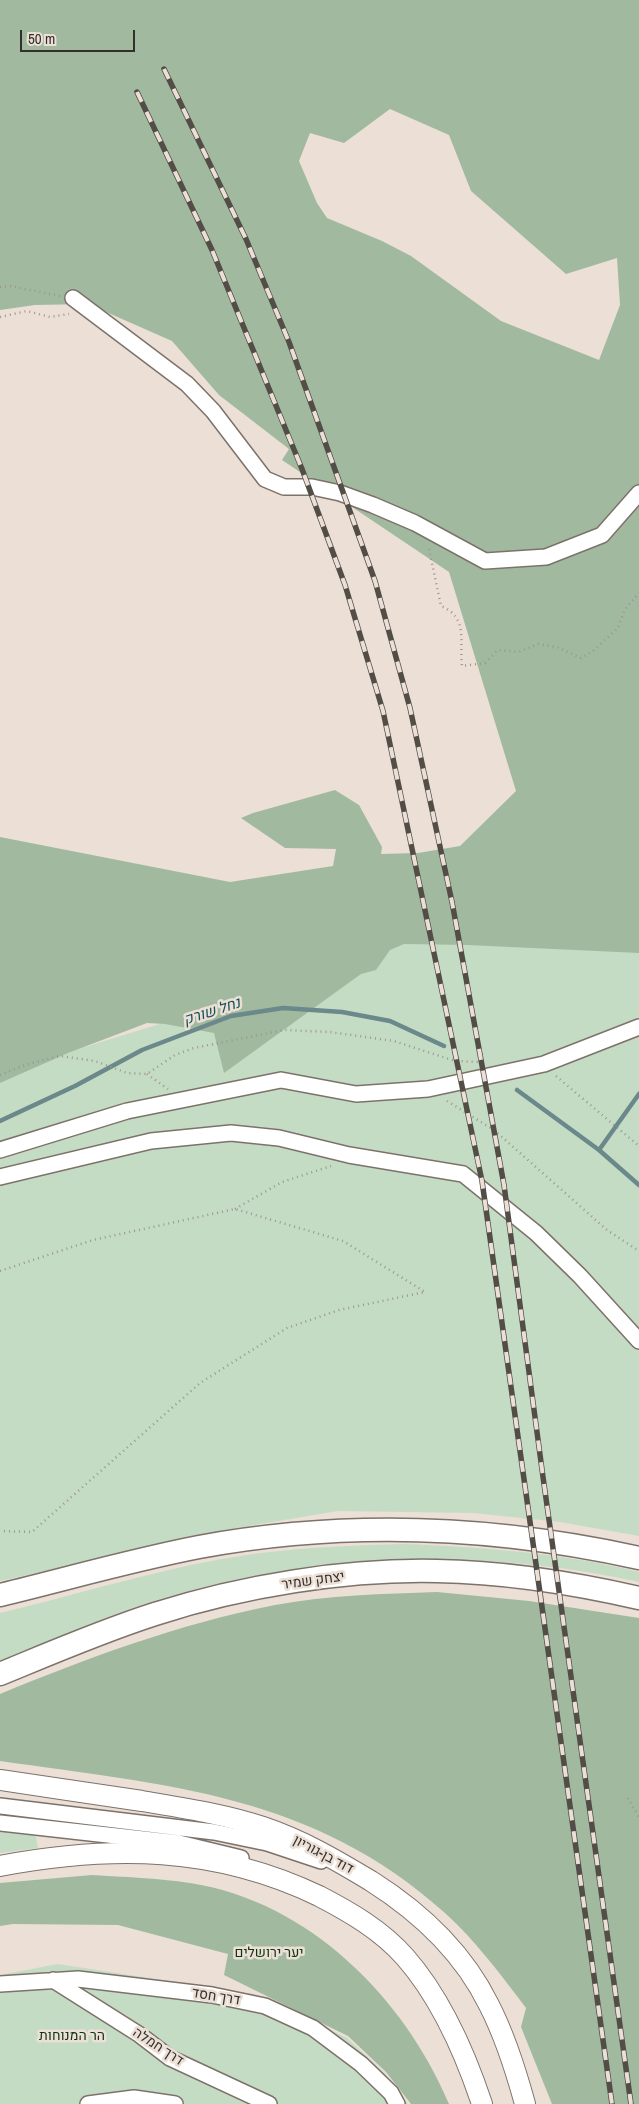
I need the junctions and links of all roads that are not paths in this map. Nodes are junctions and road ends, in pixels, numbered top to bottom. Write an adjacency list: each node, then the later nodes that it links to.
1 (73, 298): 2 (street)
2 (639, 493)
3 (639, 1027): 4 (street)
4 (0, 1150)
5 (0, 1177): 6 (street)
6 (639, 1341)
7 (639, 1558): 8 (highway)
8 (0, 1595)
9 (639, 1598): 10 (highway, יצחק שמיר)
10 (0, 1674)
11 (0, 1780): 15 (main road, דוד בן-גוריון)
12 (0, 1806): 15 (street)
13 (0, 1823): 16 (street)
14 (0, 1866): 16 (main road)
15 (397, 1898): 24 (main road, דוד בן-גוריון)
16 (349, 1911): 23 (main road)
17 (53, 1980): 18 (street, דרך חסד); 21 (street, דרך חמלה); 22 (street, דרך חסד)
18 (0, 1984)
19 (88, 2104): 20 (street)
20 (175, 2104)
21 (269, 2104)
22 (397, 2104)
23 (482, 2104)
24 (525, 2104)

